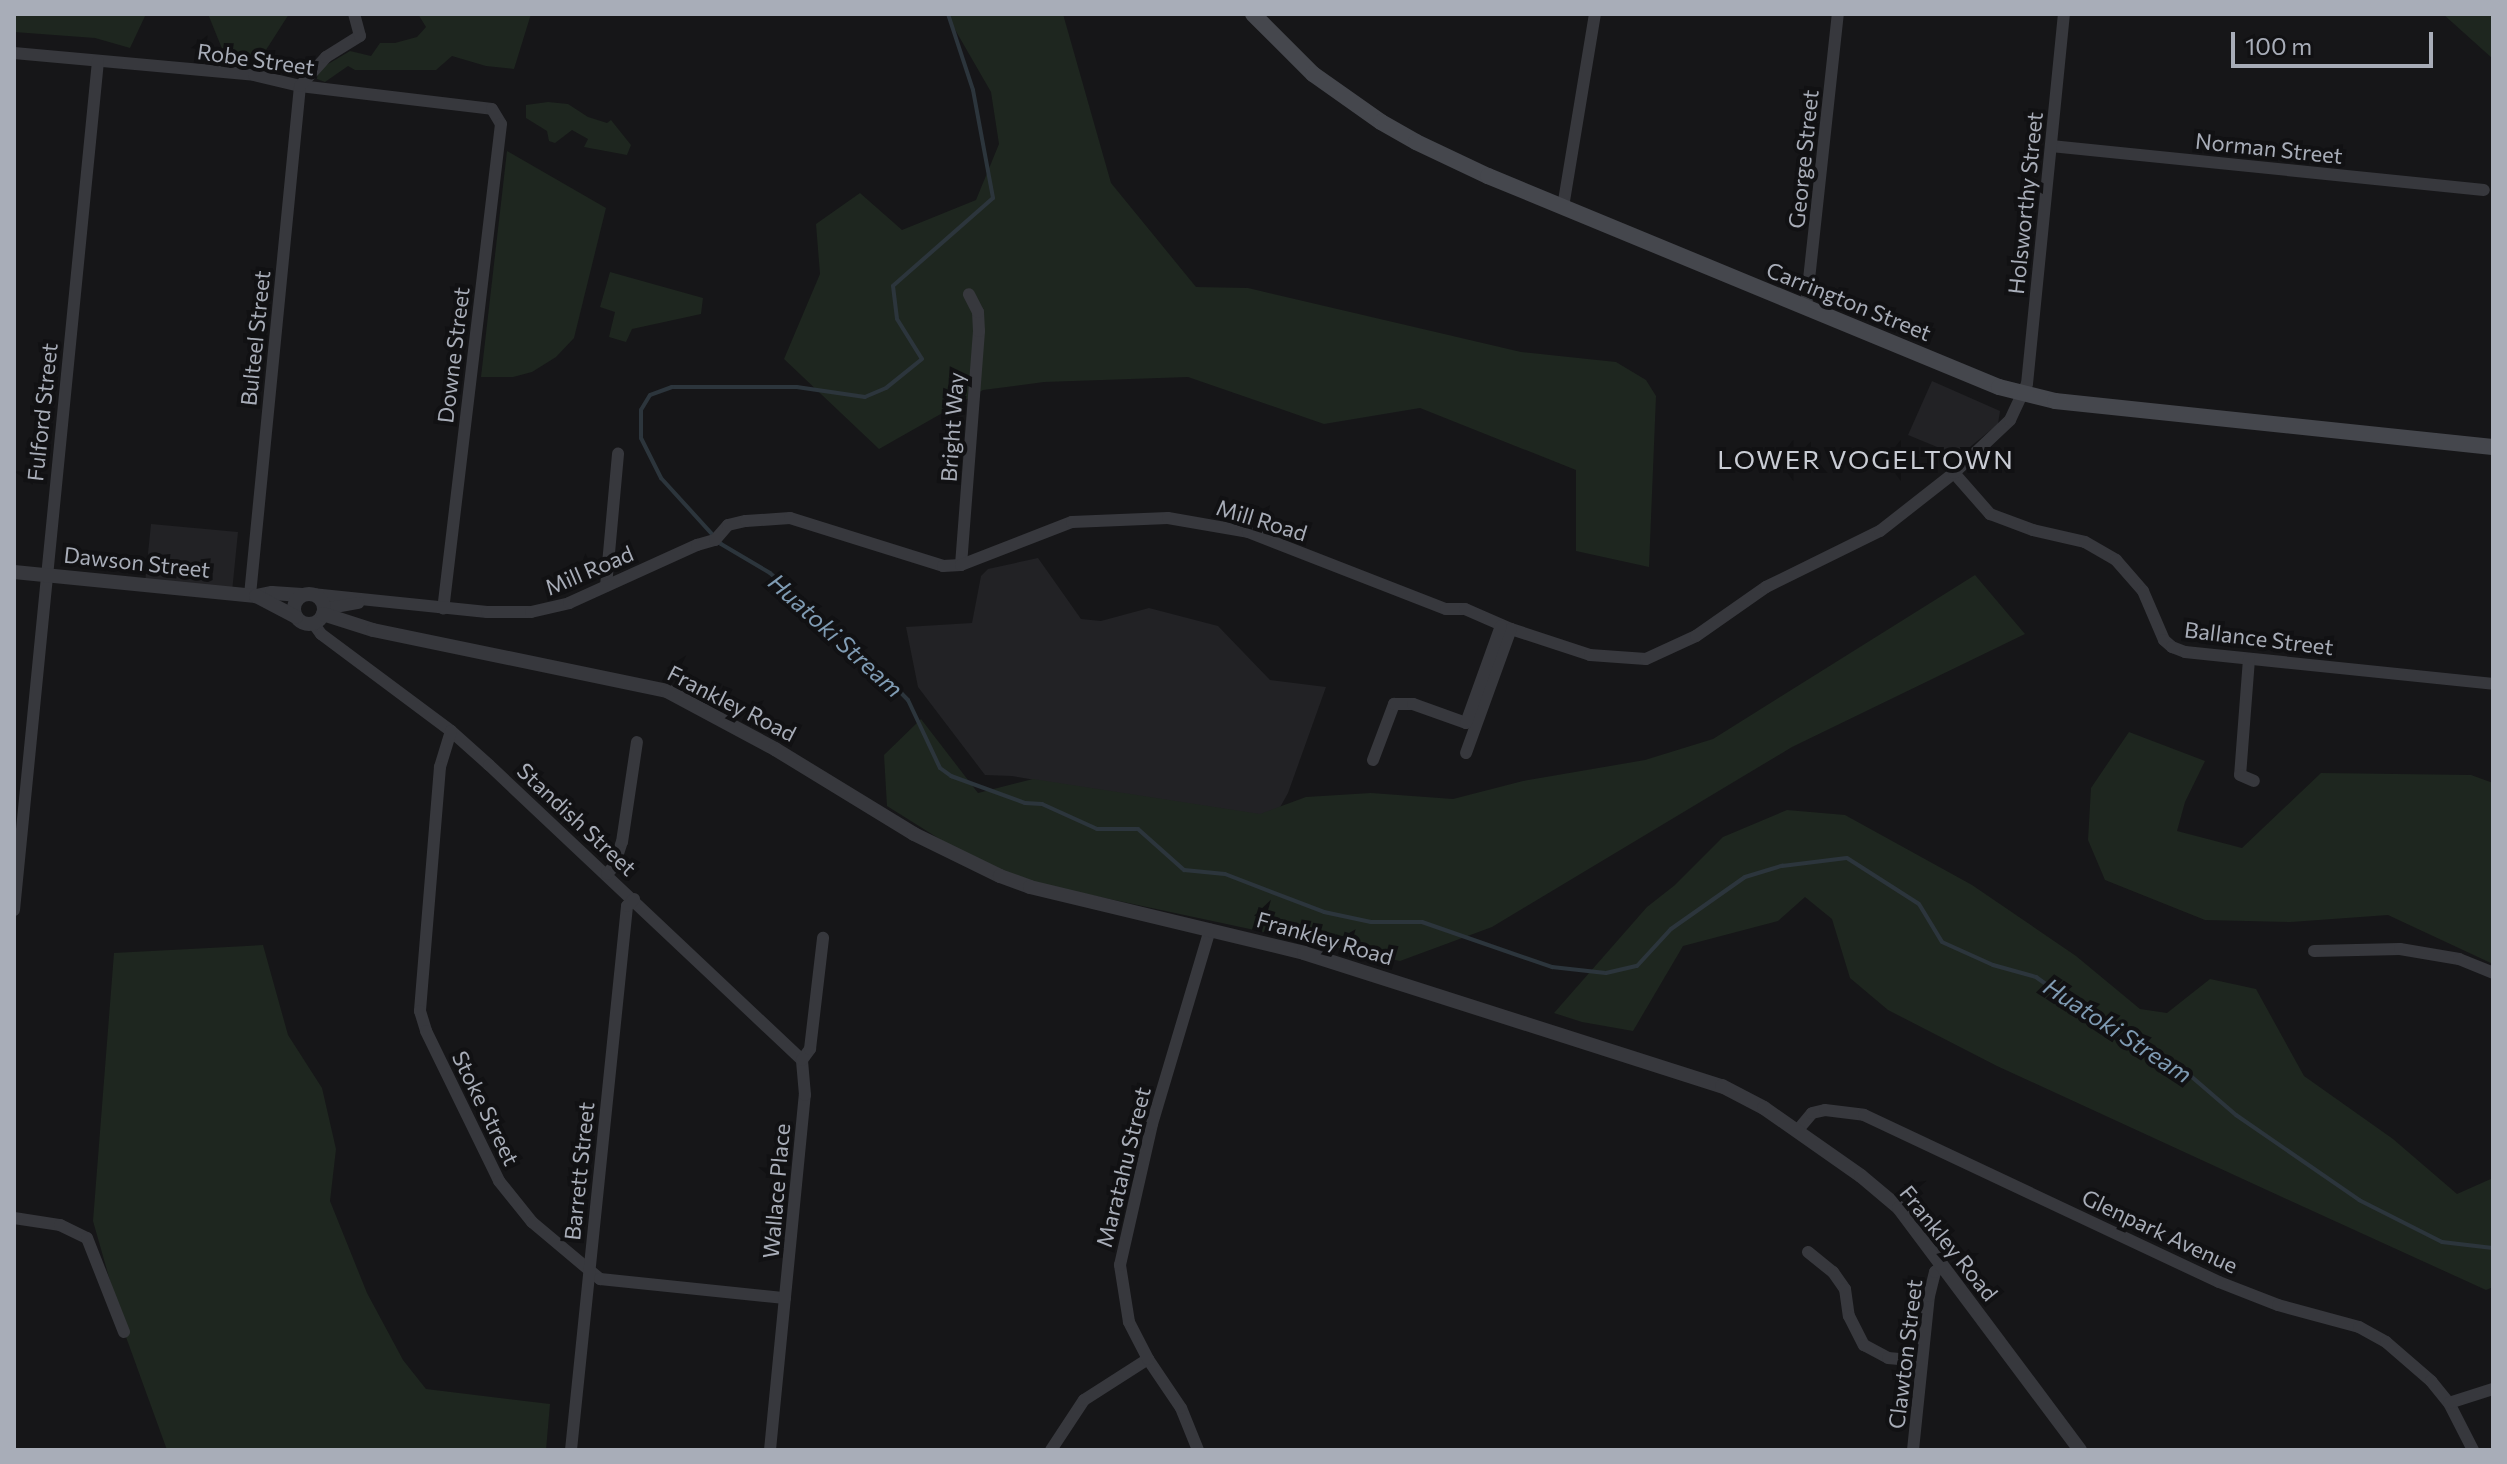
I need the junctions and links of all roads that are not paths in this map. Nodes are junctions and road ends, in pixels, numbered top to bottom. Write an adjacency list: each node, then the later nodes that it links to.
1 (354, 14): 8 (street)
2 (1253, 14): 12 (main road, Carrington Street)
3 (1595, 14): 12 (street)
4 (1838, 14): 14 (street, George Street)
5 (2064, 14): 10 (street, Holsworthy Street)
6 (14, 53): 7 (street, Robe Street)
7 (98, 61): 8 (street, Robe Street); 21 (street, Fulford Street)
8 (300, 86): 9 (street, Robe Street); 24 (street, Bulteel Street)
9 (492, 109): 26 (street, Downe Street)
10 (2051, 146): 11 (street, Norman Street); 15 (street, Holsworthy Street)
11 (2484, 190)
12 (1563, 207): 14 (main road, Carrington Street)
13 (969, 294): 19 (street, Bright Way)
14 (1806, 307): 15 (main road, Carrington Street)
15 (2023, 395): 16 (main road, Carrington Street); 18 (street, Mill Road)
16 (2493, 447)
17 (618, 454): 22 (street)
18 (1954, 473): 29 (street, Mill Road); 30 (street, Ballance Street)
19 (961, 565): 22 (street, Mill Road); 29 (street, Mill Road)
20 (14, 572): 21 (street, Dawson Street)
21 (47, 575): 24 (street, Dawson Street); 39 (street, Fulford Street)
22 (606, 586): 26 (street, Mill Road)
23 (307, 594): 24 (street, Dawson Street); 25 (street, Mill Road); 27 (street); 28 (street)
24 (253, 595): 28 (street, Dawson Street)
25 (370, 602): 26 (street, Mill Road); 27 (street, Mill Road)
26 (443, 609)
27 (320, 615): 28 (street); 32 (street, Standish Street); 40 (street, Frankley Road)
28 (296, 617)
29 (1506, 628): 34 (street); 35 (street)
30 (2249, 659): 31 (street, Ballance Street); 36 (street)
31 (2493, 684)
32 (451, 731): 37 (street, Standish Street); 49 (street, Stoke Street)
33 (637, 742): 37 (street)
34 (1466, 753)
35 (1373, 760)
36 (2254, 781)
37 (607, 874): 38 (street, Standish Street)
38 (634, 899): 44 (street, Standish Street); 49 (street, Barrett Street)
39 (14, 910)
40 (1210, 929): 45 (street, Frankley Road); 52 (street, Maratahu Street)
41 (823, 938): 44 (street, Wallace Place)
42 (2314, 951): 43 (street)
43 (2493, 973)
44 (802, 1060): 50 (street, Wallace Place)
45 (1797, 1131): 48 (street, Frankley Road); 55 (street, Glenpark Avenue)
46 (14, 1218): 51 (street)
47 (1808, 1252): 53 (street)
48 (1942, 1266): 53 (street, Clawton Street); 61 (street, Frankley Road)
49 (589, 1269): 50 (street, Stoke Street); 56 (street, Barrett Street)
50 (785, 1298): 57 (street, Wallace Place)
51 (124, 1332)
52 (1148, 1359): 58 (street); 59 (street, Maratahu Street)
53 (1922, 1361): 60 (street, Clawton Street)
54 (2493, 1389): 55 (street)
55 (2449, 1403): 62 (street, Glenpark Avenue)
56 (571, 1450)
57 (770, 1450)
58 (1051, 1450)
59 (1198, 1450)
60 (1913, 1450)
61 (2080, 1450)
62 (2473, 1450)

